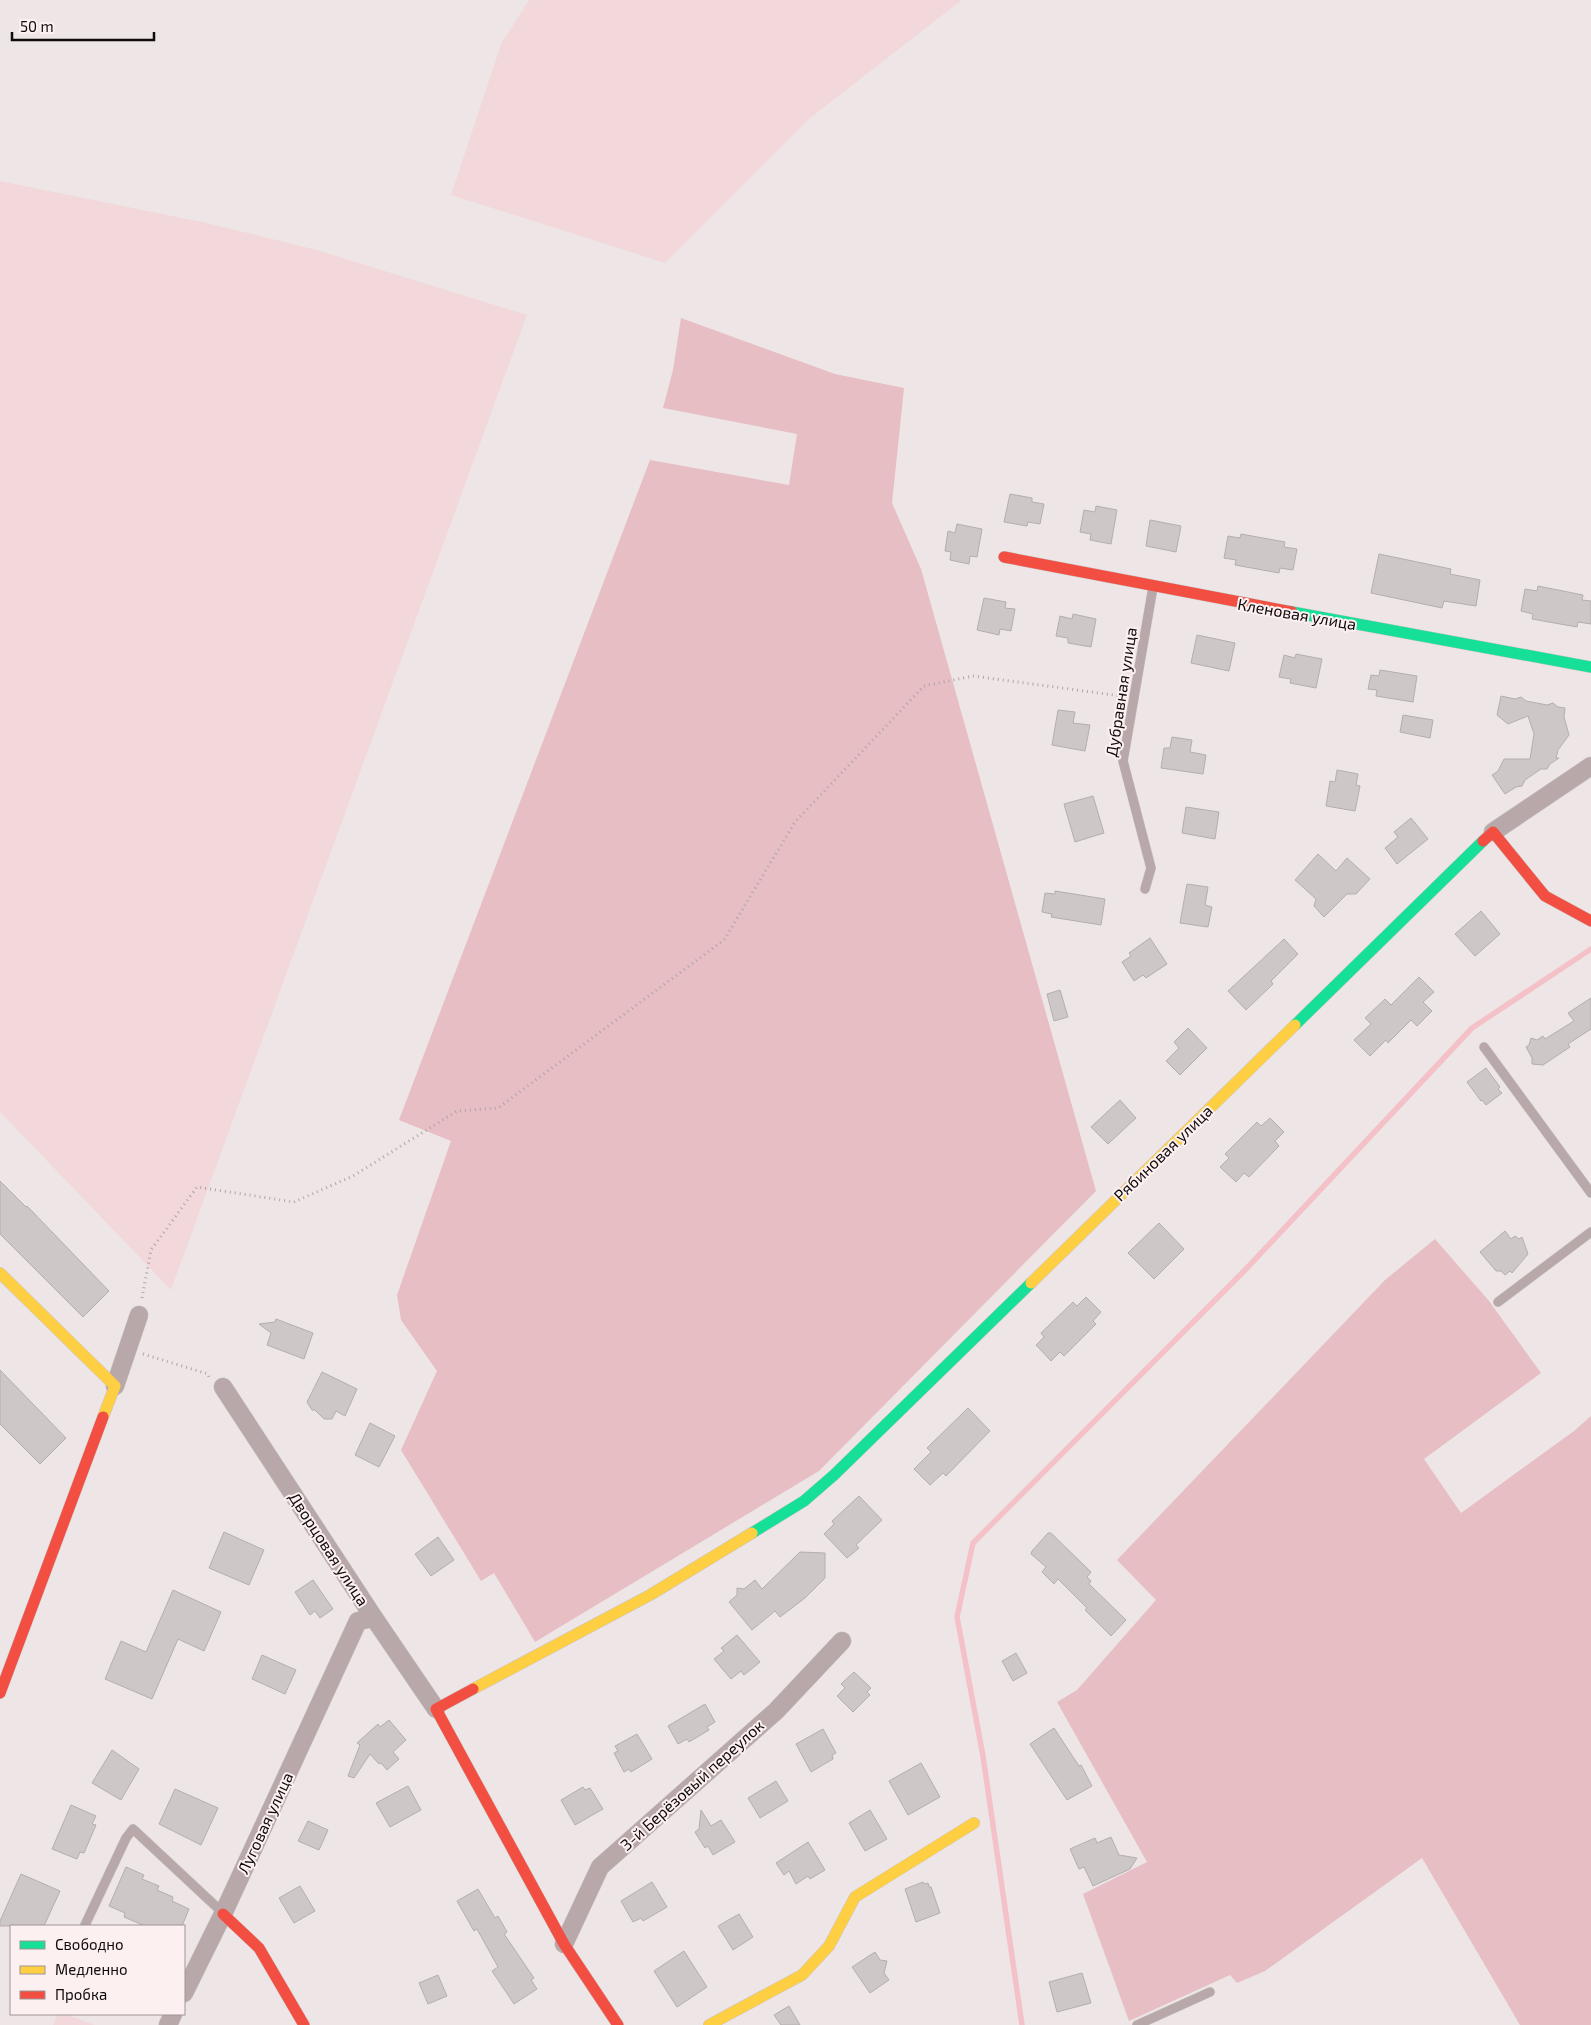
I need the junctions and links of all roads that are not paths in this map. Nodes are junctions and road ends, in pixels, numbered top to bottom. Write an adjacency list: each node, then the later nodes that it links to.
1 (1004, 557): 2 (street, Кленовая улица)
2 (1153, 587): 3 (street, Кленовая улица); 6 (lane, Дубравная улица)
3 (1591, 667)
4 (1591, 766): 5 (street, Рябиновая улица)
5 (1493, 832): 7 (street); 19 (street, Рябиновая улица)
6 (1145, 888)
7 (1591, 921)
8 (1484, 1047): 9 (lane)
9 (1591, 1193)
10 (1591, 1232): 12 (lane)
11 (0, 1273): 14 (street)
12 (1498, 1302)
13 (139, 1315): 14 (street)
14 (115, 1386): 18 (street)
15 (223, 1387): 16 (street, Дворцовая улица)
16 (374, 1618): 19 (street, Дворцовая улица); 21 (street, Луговая улица)
17 (842, 1641): 23 (street, 3-й Берёзовый переулок)
18 (0, 1693)
19 (436, 1709): 23 (street)
20 (974, 1823): 28 (street)
21 (223, 1914): 22 (lane); 24 (street); 26 (street)
22 (85, 1925)
23 (564, 1944): 27 (street)
24 (185, 1991)
25 (1210, 1992): 29 (lane)
26 (304, 2025)
27 (618, 2025)
28 (709, 2025)
29 (1137, 2025)

